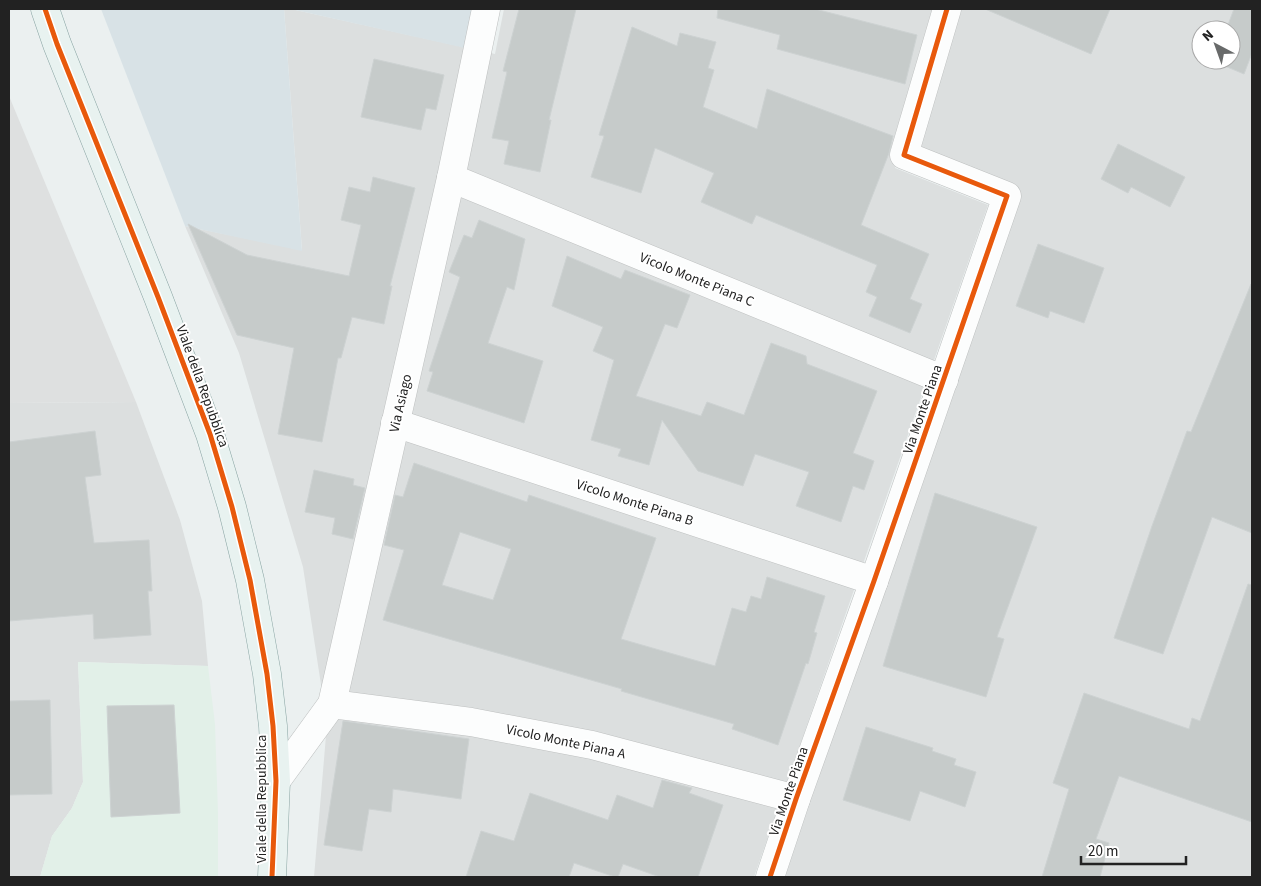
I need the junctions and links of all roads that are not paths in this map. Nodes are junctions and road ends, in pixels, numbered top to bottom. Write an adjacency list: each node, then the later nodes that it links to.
1 (45, 9): 9 (main road, Viale della Repubblica)
2 (486, 9): 4 (street, Via Asiago)
3 (939, 12): 5 (street, Via Monte Piana)
4 (451, 178): 5 (street, Vicolo Monte Piana C); 6 (street, Via Asiago)
5 (944, 380): 7 (street, Via Monte Piana)
6 (395, 423): 7 (street, Vicolo Monte Piana B); 8 (street, Via Asiago)
7 (874, 581): 10 (street, Via Monte Piana)
8 (332, 704): 9 (street, Via Asiago); 10 (street, Vicolo Monte Piana A)
9 (276, 781): 11 (main road, Viale della Repubblica)
10 (796, 799): 12 (street, Via Monte Piana)
11 (272, 877)
12 (770, 877)

